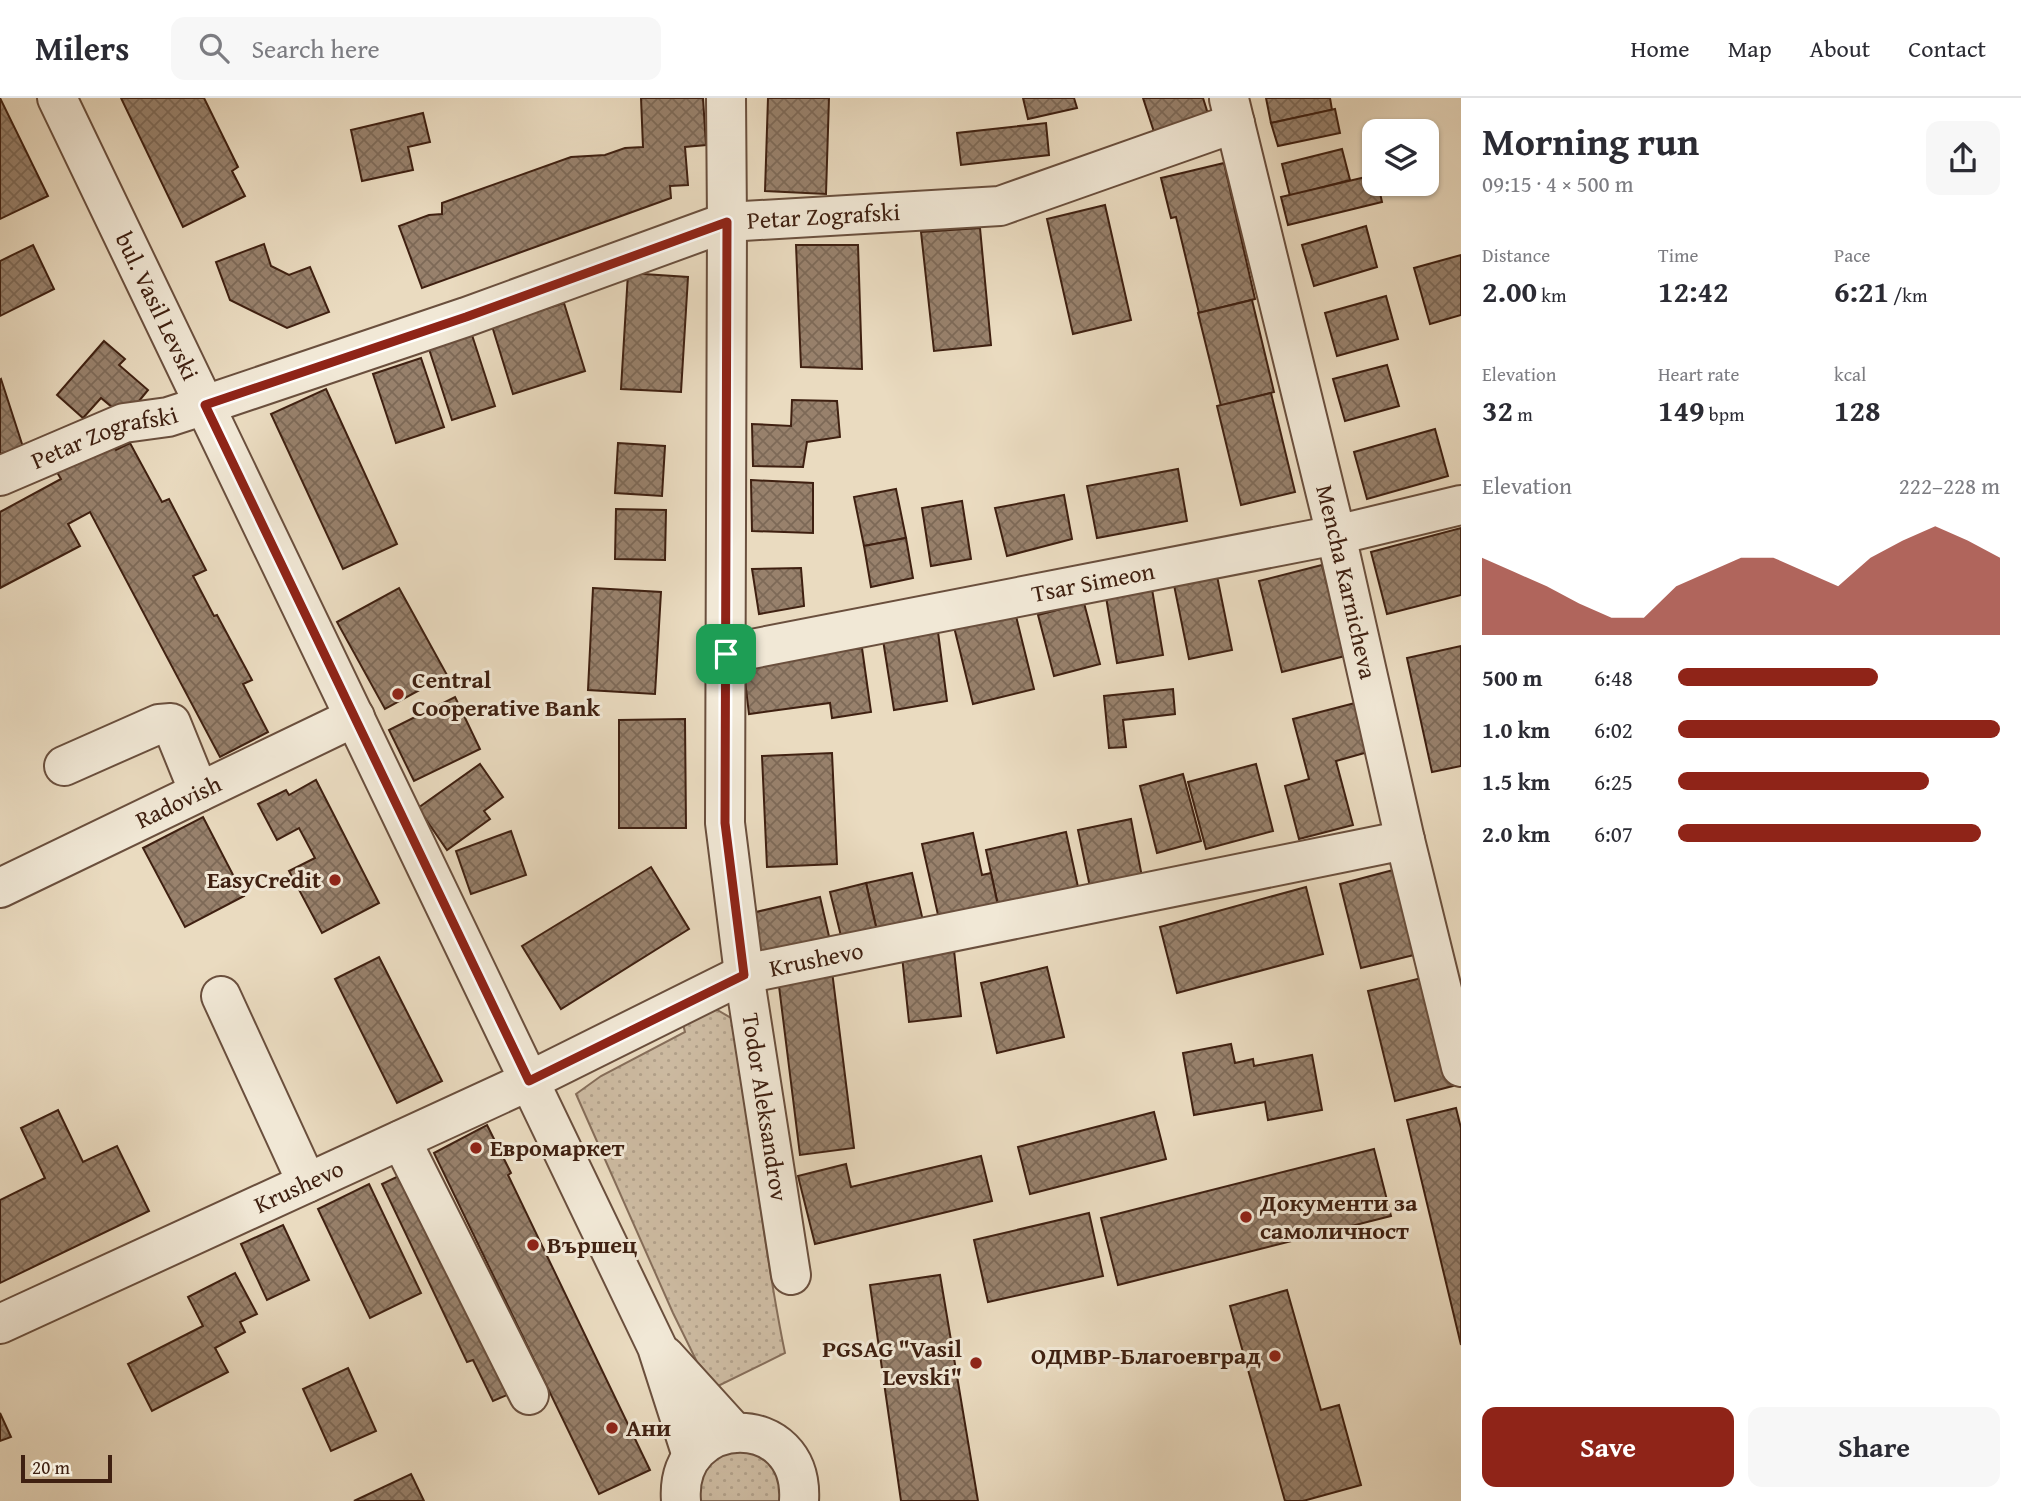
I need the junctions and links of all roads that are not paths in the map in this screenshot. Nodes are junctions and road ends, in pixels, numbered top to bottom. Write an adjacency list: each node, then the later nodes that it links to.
1 (57, 98): 5 (street, bul. Vasil Levski)
2 (726, 98): 4 (street, Todor Aleksandrov)
3 (1232, 110): 4 (street, Petar Zografski); 8 (street, Mencha Karnicheva)
4 (727, 222): 5 (street, Petar Zografski); 9 (street, Todor Aleksandrov)
5 (205, 405): 6 (street, Petar Zografski); 10 (street, bul. Vasil Levski)
6 (0, 475)
7 (1461, 505): 8 (street, Tsar Simeon)
8 (1336, 535): 9 (street, Tsar Simeon); 13 (street, Mencha Karnicheva)
9 (726, 654): 15 (street, Todor Aleksandrov)
10 (355, 717): 12 (street, Radovish); 19 (street, bul. Vasil Levski)
11 (64, 766): 12 (street)
12 (199, 792): 14 (street, Radovish)
13 (1405, 840): 15 (street, Krushevo); 16 (street, Mencha Karnicheva)
14 (0, 888)
15 (744, 975): 19 (street, Krushevo); 22 (street, Todor Aleksandrov)
16 (1452, 991): 18 (street, Mencha Karnicheva)
17 (221, 996): 21 (street)
18 (1461, 1067)
19 (529, 1081): 20 (street, Krushevo); 24 (street, bul. Vasil Levski)
20 (401, 1140): 21 (street, Krushevo); 25 (street)
21 (307, 1183): 23 (street, Krushevo)
22 (791, 1275)
23 (0, 1324)
24 (657, 1347): 26 (street, bul. Vasil Levski); 27 (street, bul. Vasil Levski)
25 (529, 1395)
26 (734, 1432): 27 (street); 28 (street)
27 (681, 1487)
28 (799, 1501)

